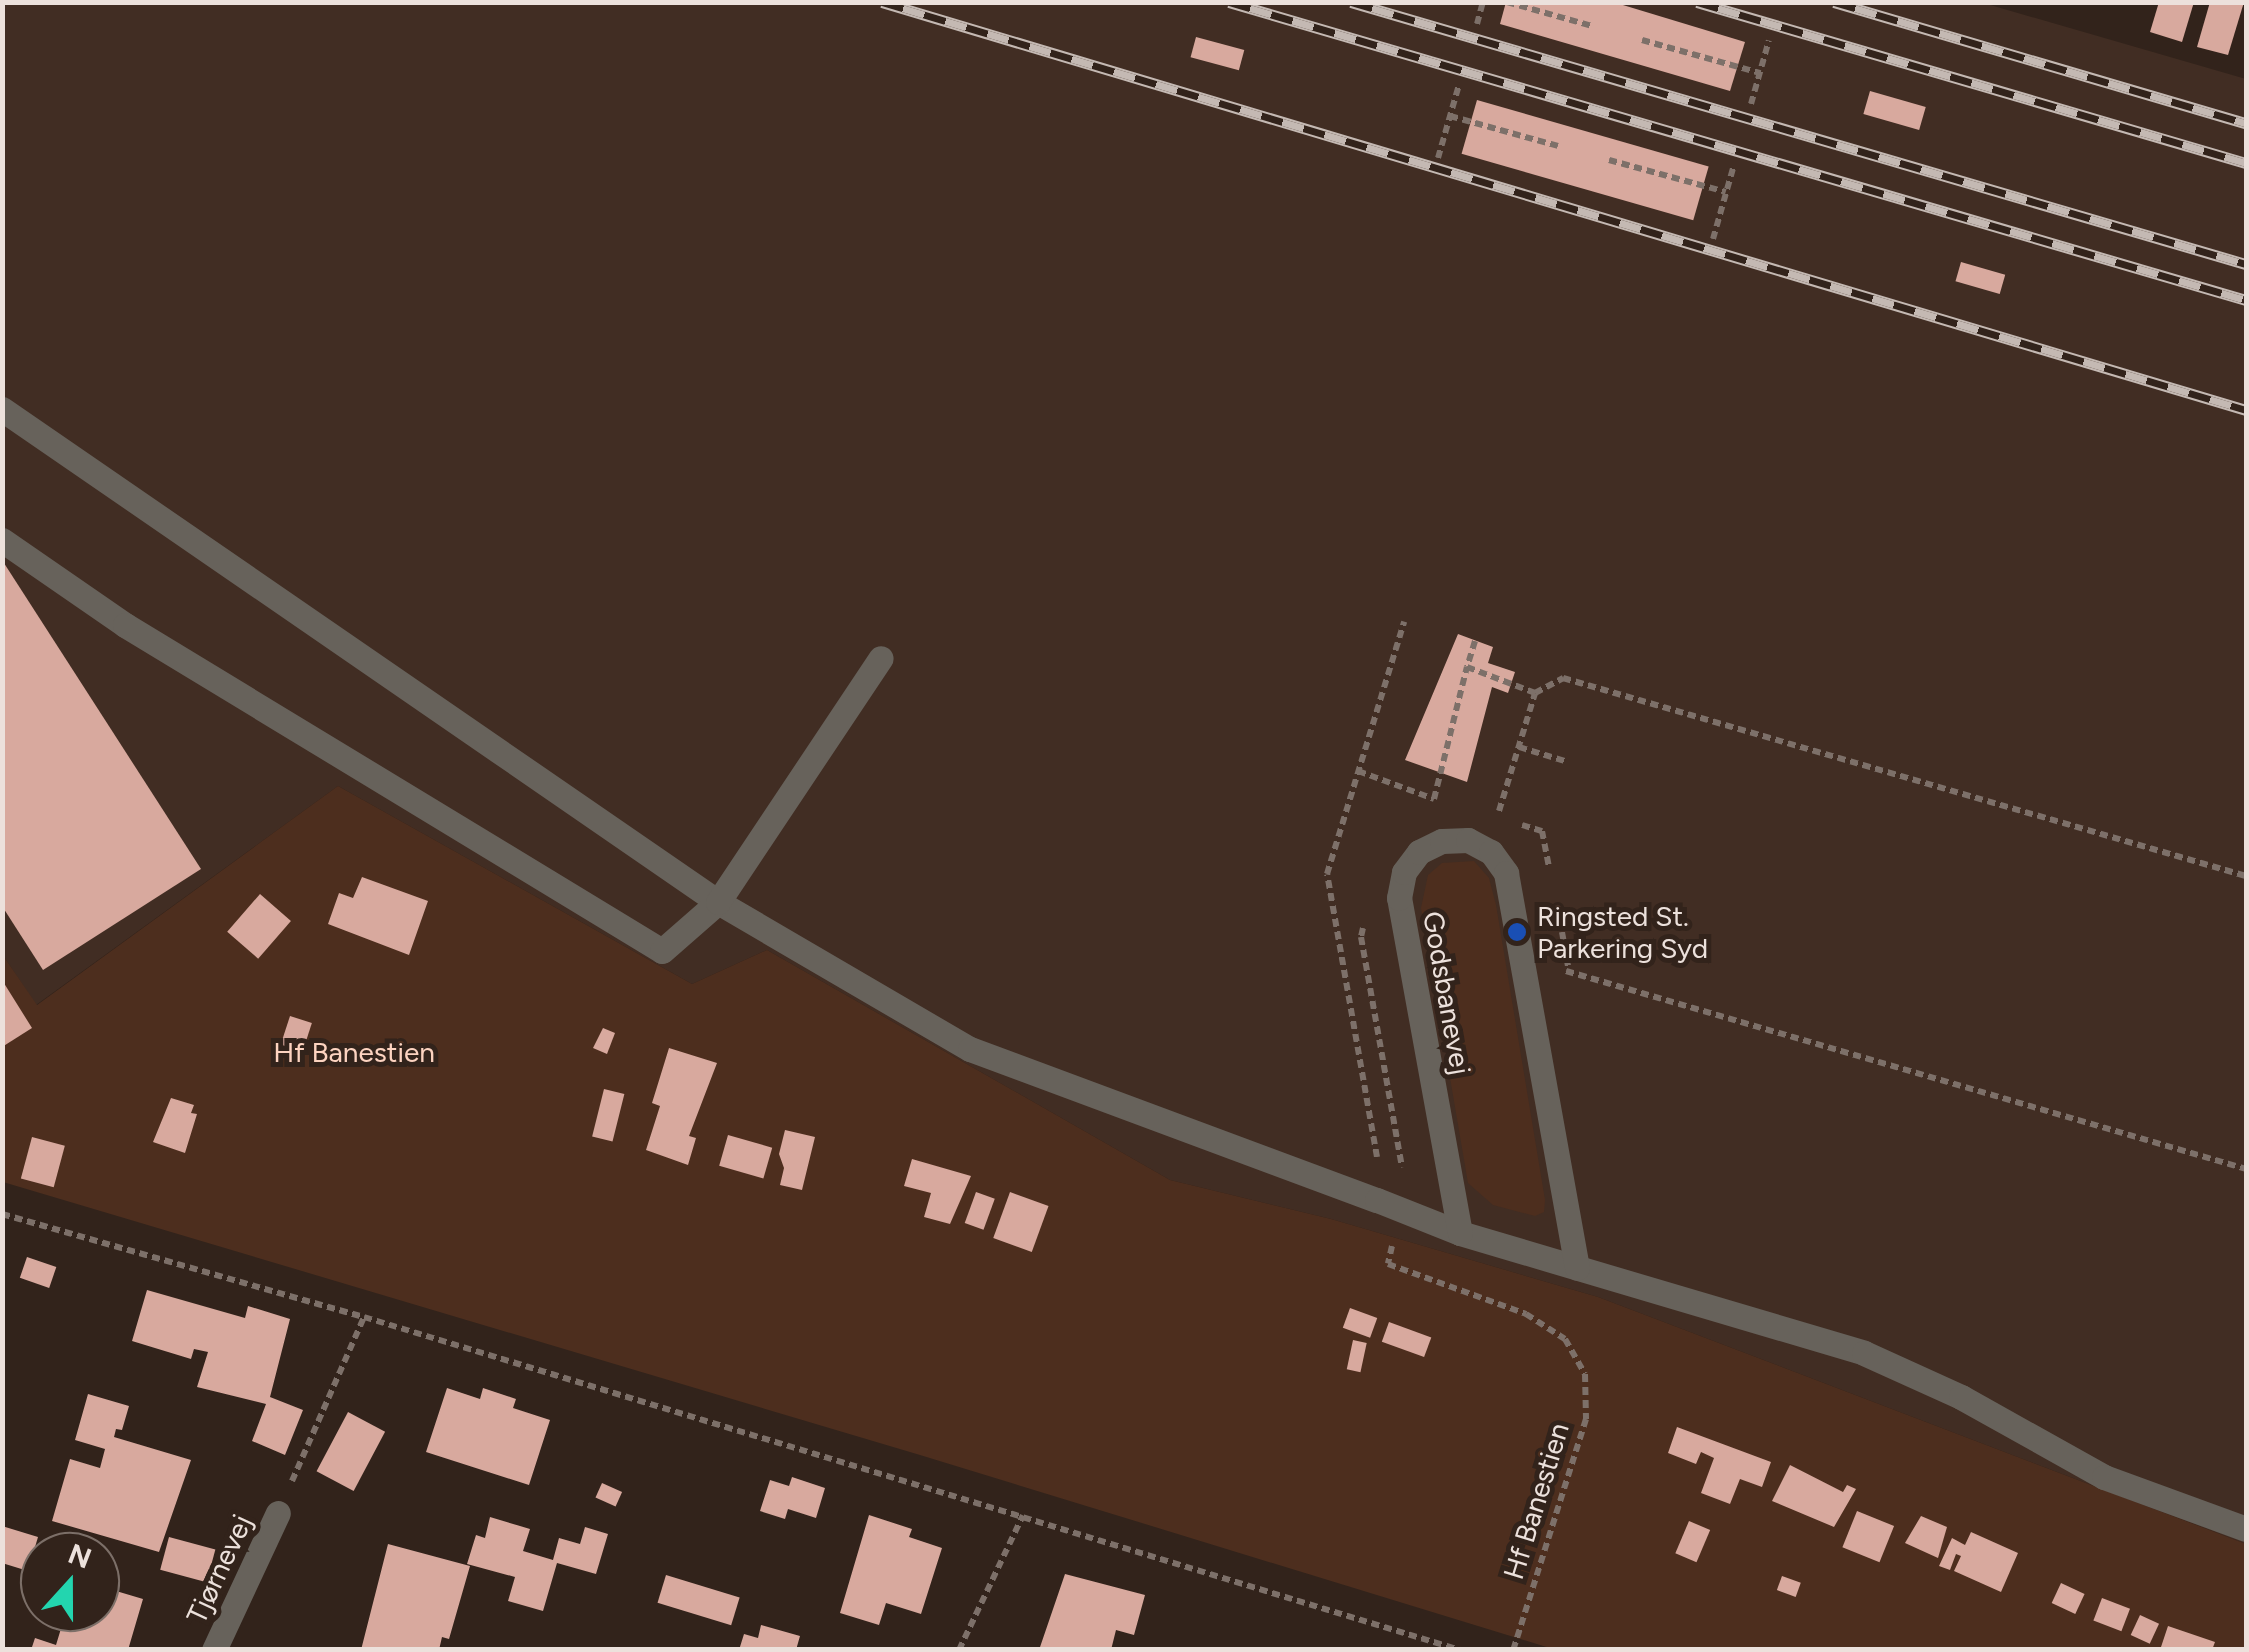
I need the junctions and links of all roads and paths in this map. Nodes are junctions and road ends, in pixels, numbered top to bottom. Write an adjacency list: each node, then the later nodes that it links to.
1 (1484, 2): 3 (path)
2 (1507, 2): 4 (path)
3 (1477, 24)
4 (1592, 26)
5 (1642, 40): 7 (path)
6 (1769, 40): 7 (path)
7 (1760, 73): 9 (path)
8 (1459, 85): 10 (path)
9 (1751, 104)
10 (1450, 116): 11 (path); 12 (path)
11 (1558, 146)
12 (1438, 158)
13 (1609, 160): 15 (path)
14 (1734, 165): 15 (path)
15 (1726, 192): 16 (path)
16 (1713, 239)
17 (2, 409): 28 (street)
18 (2, 540): 28 (street)
19 (1475, 641): 21 (path)
20 (881, 658): 28 (street)
21 (1467, 668): 22 (path); 25 (path)
22 (1535, 693): 23 (path); 27 (path)
23 (1519, 747): 24 (path); 26 (path)
24 (1568, 762)
25 (1358, 772)
26 (1497, 817)
27 (2246, 876)
28 (718, 902): 32 (street)
29 (1522, 959): 30 (path); 32 (street, Godsbanevej); 34 (street, Godsbanevej)
30 (2246, 1169)
31 (2, 1214): 35 (path)
32 (1460, 1232): 34 (street)
33 (1392, 1247): 42 (path, Hf Banestien)
34 (1577, 1268): 38 (street)
35 (364, 1317): 36 (path); 37 (path)
36 (278, 1513): 39 (street, Tjørnevej)
37 (1022, 1515): 40 (path); 41 (path)
38 (2246, 1529)
39 (214, 1650)
40 (959, 1650)
41 (1460, 1650)
42 (1512, 1650)

